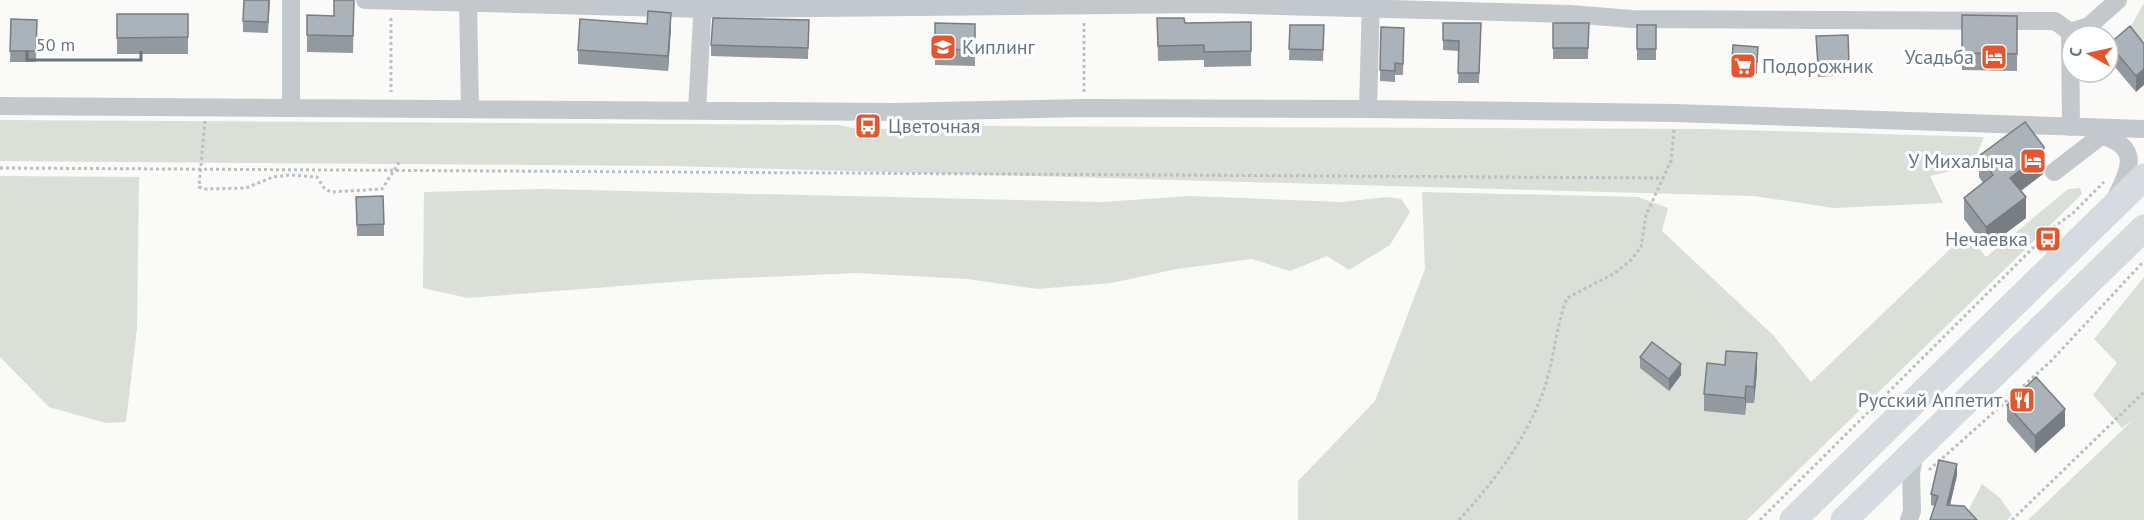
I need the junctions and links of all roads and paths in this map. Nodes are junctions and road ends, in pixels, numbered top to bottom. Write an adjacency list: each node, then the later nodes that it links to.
1 (291, 0): 14 (street)
2 (365, 0): 5 (street)
3 (468, 0): 5 (street); 6 (street); 17 (street)
4 (2118, 0): 9 (street)
5 (391, 1): 16 (path)
6 (703, 4): 7 (street); 18 (street)
7 (1085, 4): 8 (street); 15 (path)
8 (1371, 4): 10 (street); 19 (street)
9 (2091, 24)
10 (2060, 25)
11 (2071, 84): 21 (street)
12 (0, 106): 13 (street)
13 (207, 108): 14 (street); 26 (path)
14 (291, 108): 16 (street)
15 (1083, 108): 18 (street); 19 (street)
16 (392, 109): 17 (street)
17 (470, 109): 18 (street)
18 (698, 110)
19 (1368, 110): 20 (street)
20 (1675, 113): 21 (street); 29 (path)
21 (2072, 127): 22 (street); 23 (street)
22 (2144, 129)
23 (2102, 135): 28 (street); 32 (street)
24 (400, 161): 27 (path)
25 (0, 168): 26 (path)
26 (200, 169): 27 (path); 27 (path)
27 (394, 170): 29 (path)
28 (2054, 172)
29 (1663, 177): 38 (path)
30 (2144, 177): 32 (highway)
31 (2107, 179): 39 (path)
32 (2105, 216): 40 (highway)
33 (2144, 228): 36 (highway)
34 (2144, 261): 37 (path)
35 (2144, 392): 43 (path)
36 (1915, 451): 37 (street); 41 (highway)
37 (1910, 487): 42 (street)
38 (1459, 520)
39 (1760, 520)
40 (1793, 520)
41 (1844, 520)
42 (1909, 520)
43 (2012, 520)

